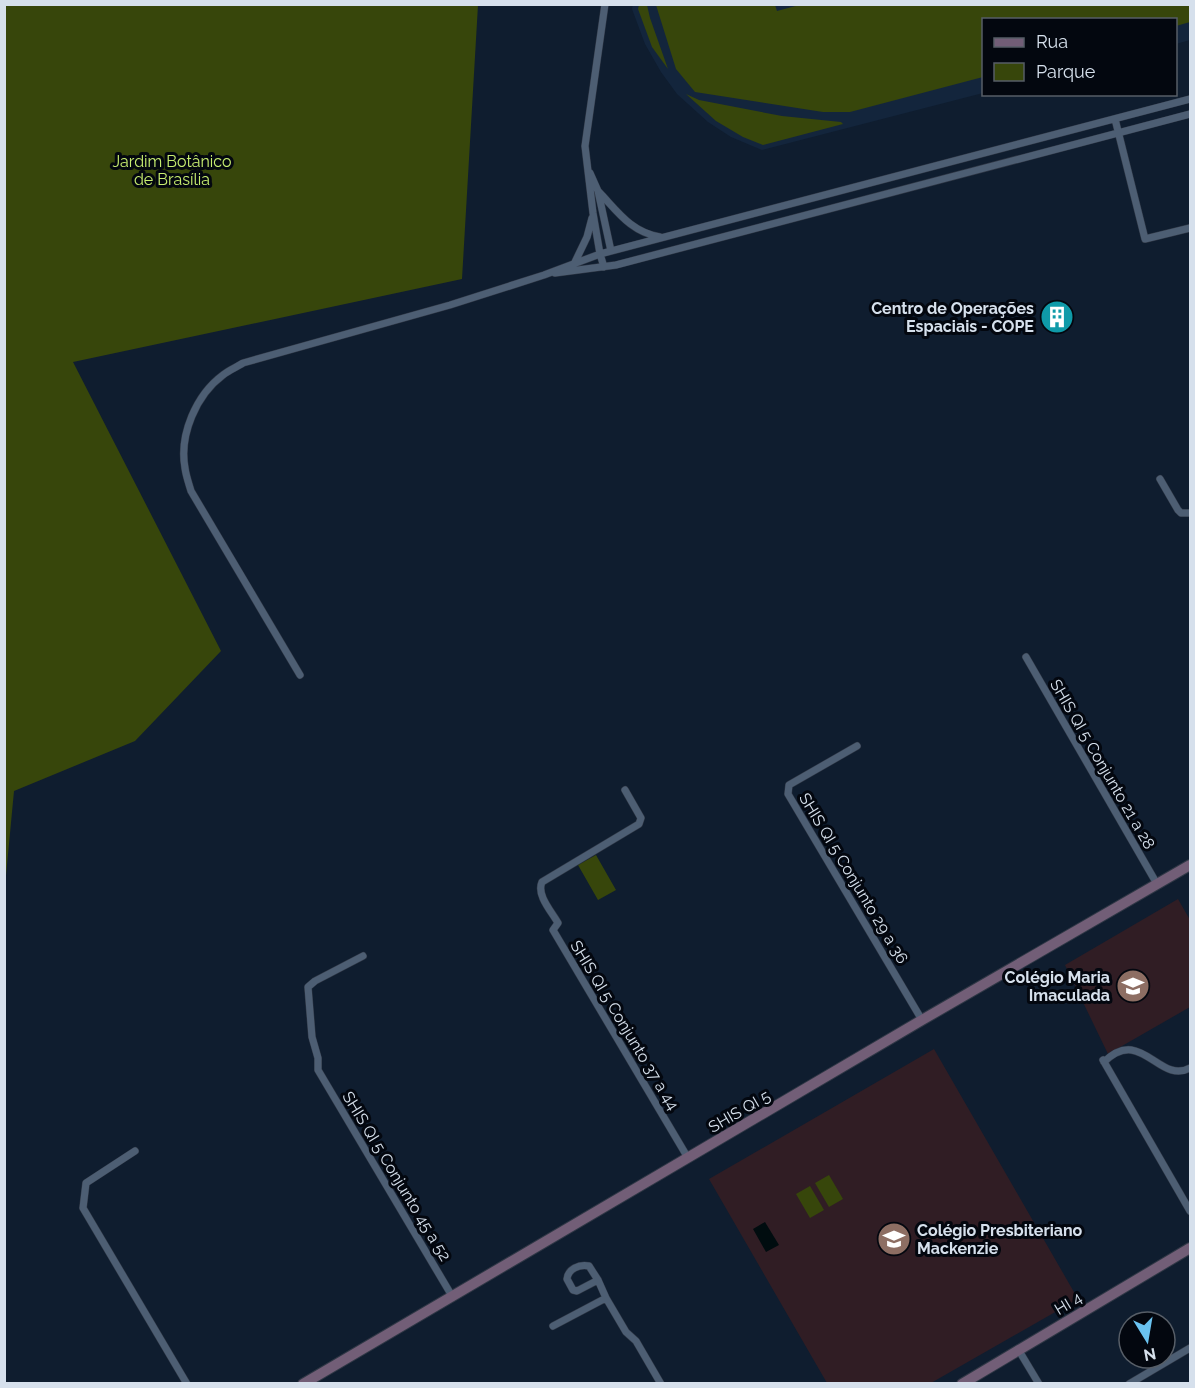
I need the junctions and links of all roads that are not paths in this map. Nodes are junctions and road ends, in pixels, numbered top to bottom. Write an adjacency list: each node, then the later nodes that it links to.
1 (605, 4): 10 (street)
2 (1191, 99): 3 (street)
3 (1140, 112): 5 (street); 6 (street)
4 (1191, 114): 6 (street)
5 (1115, 119): 7 (street); 8 (street)
6 (1144, 127): 7 (street)
7 (1118, 133): 9 (street); 13 (street)
8 (1056, 134): 9 (street); 14 (street)
9 (1060, 149): 18 (street)
10 (586, 165): 11 (street); 12 (street)
11 (598, 191): 14 (street); 15 (street)
12 (593, 213): 16 (street); 17 (street)
13 (1191, 228)
14 (663, 237): 15 (street)
15 (611, 251): 16 (street)
16 (600, 254): 17 (street); 18 (street)
17 (575, 262): 19 (street)
18 (604, 267): 19 (street)
19 (544, 275): 23 (street)
20 (1160, 479): 21 (street)
21 (1191, 513)
22 (1026, 657): 27 (street, SHIS QI 5 Conjunto 21 a 28)
23 (300, 675)
24 (857, 746): 29 (street, SHIS QI 5 Conjunto 29 a 36)
25 (625, 790): 32 (street, SHIS QI 5 Conjunto 37 a 44)
26 (1191, 865): 27 (street, SHIS QI 5)
27 (1157, 884): 29 (street, SHIS QI 5)
28 (363, 956): 36 (street, SHIS QI 5 Conjunto 45 a 52)
29 (922, 1020): 32 (street, SHIS QI 5)
30 (1191, 1068): 33 (street)
31 (135, 1151): 41 (street)
32 (688, 1158): 36 (street, SHIS QI 5)
33 (1191, 1211)
34 (1191, 1248): 40 (street, HI 4)
35 (598, 1280): 35 (street); 37 (street)
36 (452, 1296): 42 (street, SHIS QI 5)
37 (606, 1298): 38 (street); 43 (street)
38 (553, 1326)
39 (1191, 1348): 46 (street)
40 (1018, 1349): 44 (street, HI 4); 45 (street)
41 (187, 1383)
42 (303, 1383)
43 (661, 1383)
44 (962, 1383)
45 (1039, 1383)
46 (1129, 1383)

